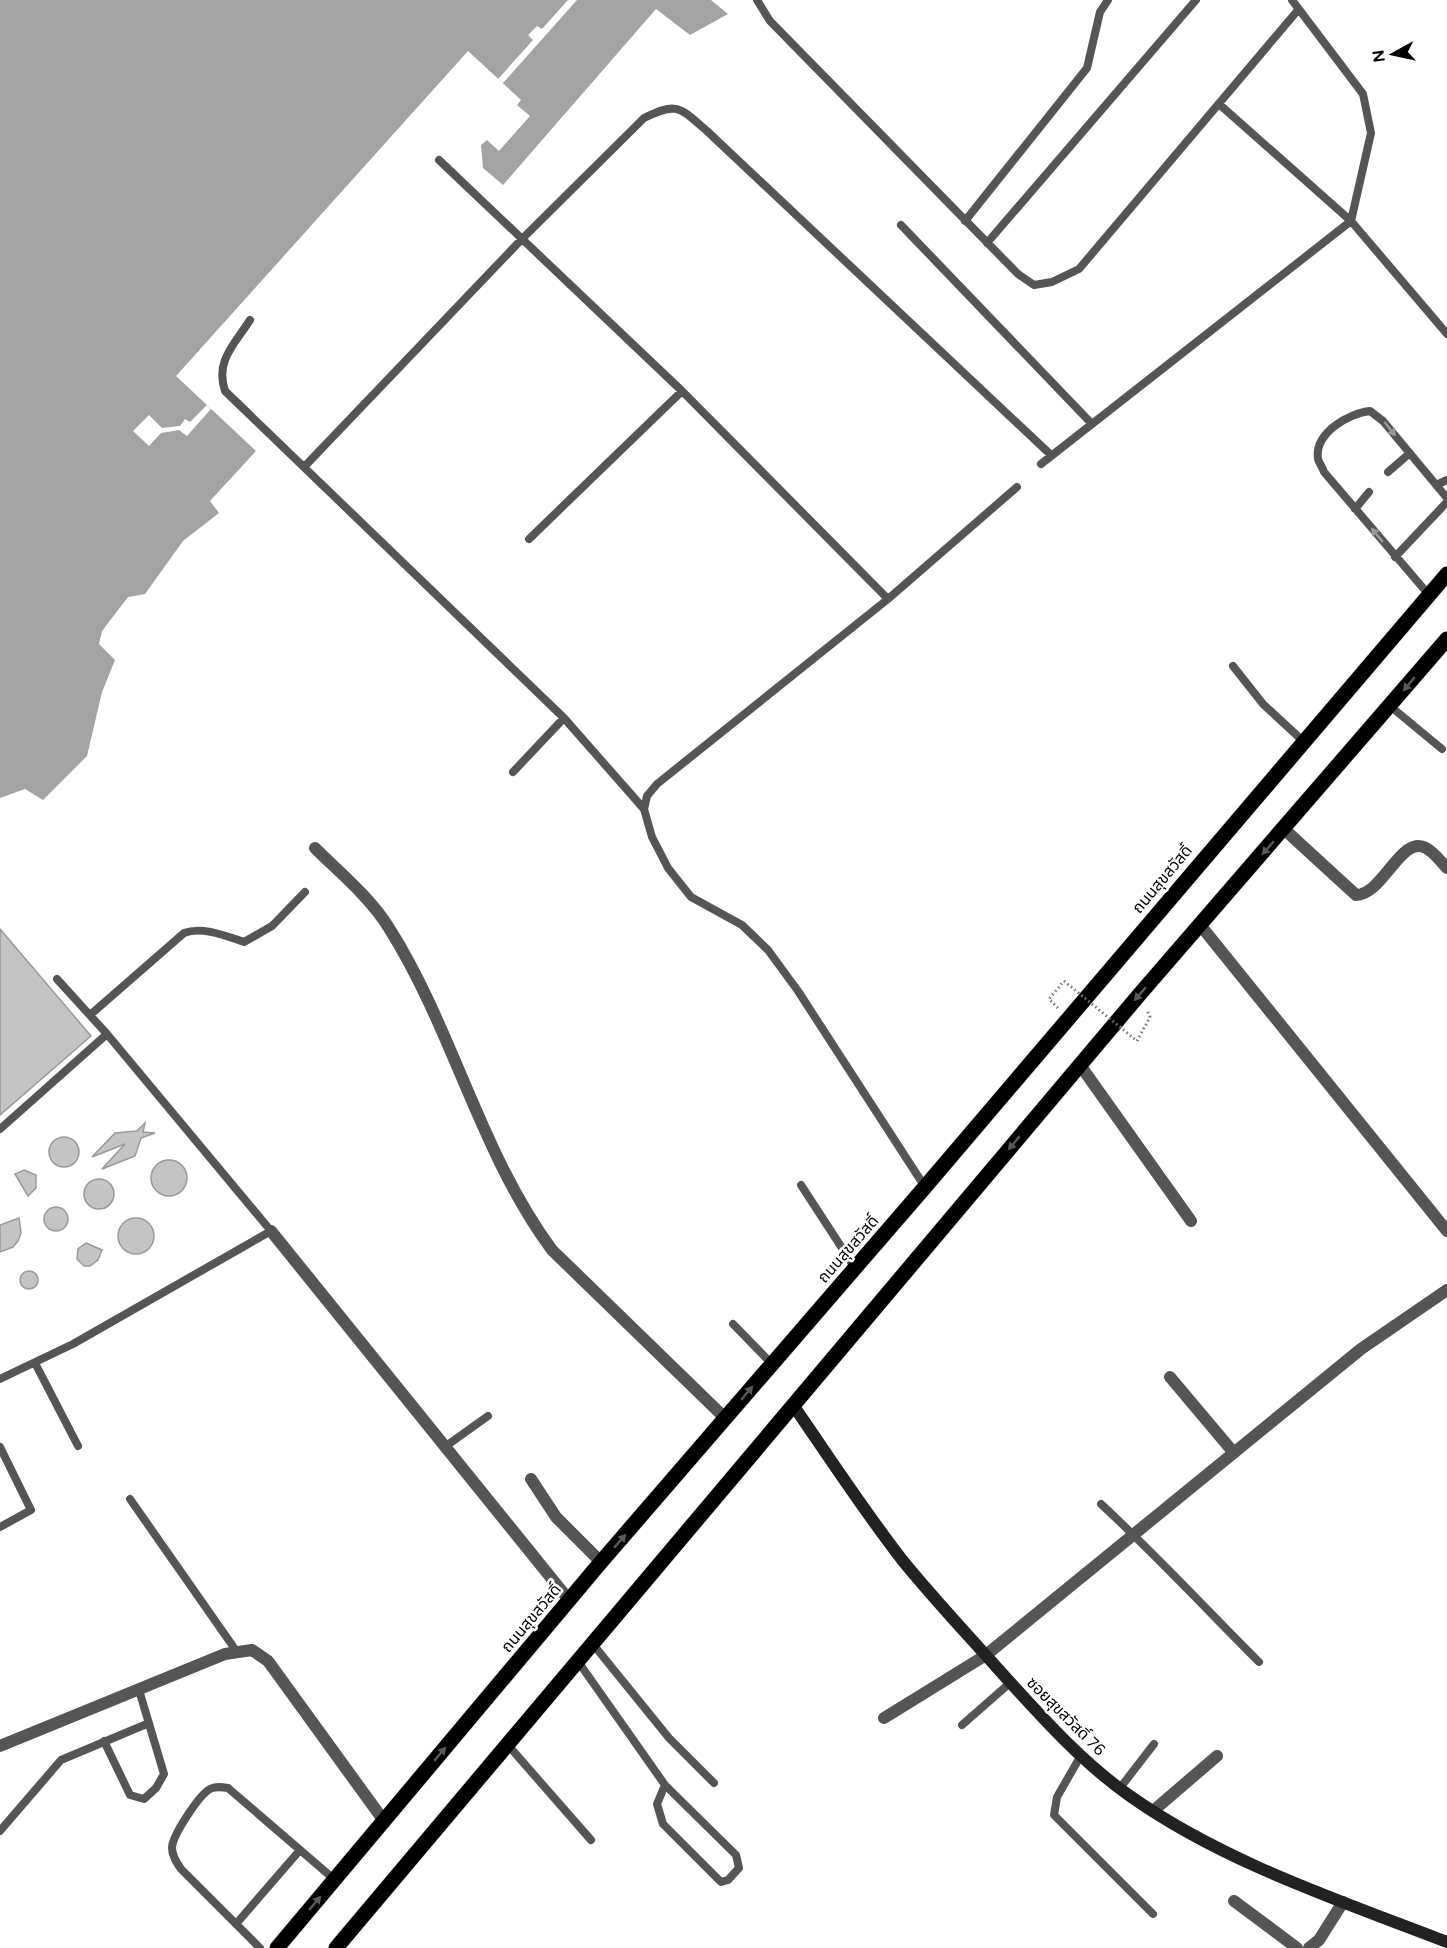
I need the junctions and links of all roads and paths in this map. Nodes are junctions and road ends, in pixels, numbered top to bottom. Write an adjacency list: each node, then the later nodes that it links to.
1 (757, 0): 8 (lane)
2 (1108, 0): 8 (lane)
3 (1196, 0): 12 (lane)
4 (1292, 0): 5 (lane)
5 (1298, 10): 6 (lane); 9 (lane)
6 (1219, 104): 9 (lane); 12 (lane)
7 (440, 160): 11 (lane)
8 (965, 220): 12 (lane)
9 (1351, 221): 14 (lane); 16 (lane)
10 (901, 225): 16 (lane)
11 (522, 239): 15 (lane); 18 (lane); 20 (lane)
12 (987, 243)
13 (250, 320): 20 (lane)
14 (1447, 334)
15 (682, 391): 28 (lane); 32 (lane)
16 (1092, 424): 18 (lane)
17 (1410, 453): 21 (lane); 23 (lane); 27 (lane, one-way to 17)
18 (1051, 456): 19 (lane)
19 (1041, 464)
20 (304, 466): 36 (lane)
21 (1388, 472)
22 (1447, 480): 23 (lane)
23 (1436, 485): 26 (lane)
24 (1017, 487): 32 (lane)
25 (1369, 492): 27 (lane)
26 (1447, 500): 29 (lane)
27 (1355, 509): 29 (lane, one-way to 27)
28 (529, 540)
29 (1395, 557): 31 (lane)
30 (1447, 574): 31 (main road, ถนนสุขสวัสดิ์)
31 (1429, 595): 37 (main road, ถนนสุขสวัสดิ์)
32 (888, 599): 40 (lane)
33 (1445, 645): 35 (main road, one-way to 35)
34 (1233, 666): 37 (lane)
35 (1390, 706): 38 (lane); 41 (main road)
36 (564, 718): 39 (lane); 40 (lane)
37 (1303, 741): 49 (main road, ถนนสุขสวัสดิ์)
38 (1442, 749)
39 (513, 772)
40 (644, 809): 54 (lane)
41 (1284, 829): 43 (street); 45 (main road, one-way to 45)
42 (315, 848): 67 (street)
43 (1447, 868)
44 (305, 892): 48 (lane)
45 (1201, 926): 47 (main road, one-way to 47); 57 (street)
46 (57, 979): 48 (lane)
47 (1139, 995): 49 (path, bridge); 51 (main road)
48 (90, 1015): 50 (lane)
49 (1068, 1017): 54 (main road, ถนนสุขสวัสดิ์)
50 (107, 1034): 52 (lane); 56 (lane)
51 (1080, 1065): 55 (street); 65 (main road, one-way to 65)
52 (0, 1129)
53 (801, 1185): 58 (lane)
54 (925, 1187): 58 (main road, ถนนสุขสวัสดิ์)
55 (1191, 1221)
56 (271, 1231): 61 (lane); 70 (street)
57 (1447, 1231)
58 (855, 1268): 62 (main road, ถนนสุขสวัสดิ์)
59 (1447, 1290): 71 (street)
60 (733, 1324): 62 (lane)
61 (35, 1362): 64 (lane); 69 (lane)
62 (772, 1364): 67 (main road, ถนนสุขสวัสดิ์, one-way to 62)
63 (1170, 1377): 71 (street)
64 (0, 1379)
65 (793, 1405): 79 (main road); 81 (street, ซอยสุขสวัสดิ์ 76)
66 (488, 1416): 70 (lane)
67 (725, 1418): 77 (main road, ถนนสุขสวัสดิ์, one-way to 67)
68 (0, 1446): 75 (lane)
69 (78, 1446)
70 (447, 1446): 78 (street)
71 (1234, 1453): 76 (street)
72 (531, 1479): 77 (street)
73 (130, 1499): 80 (lane)
74 (1101, 1504): 76 (lane)
75 (0, 1527)
76 (1135, 1536): 81 (street); 83 (lane)
77 (601, 1562): 78 (main road, ถนนสุขสวัสดิ์)
78 (569, 1600): 99 (main road, ถนนสุขสวัสดิ์, one-way to 78)
79 (592, 1643): 82 (main road); 95 (lane)
80 (237, 1652): 85 (street); 99 (street)
81 (986, 1655): 84 (street, ซอยสุขสวัสดิ์ 76); 86 (street)
82 (577, 1660): 90 (main road); 96 (lane)
83 (1259, 1662)
84 (1011, 1682): 88 (lane); 94 (street, ซอยสุขสวัสดิ์ 76)
85 (139, 1690): 87 (lane); 92 (street)
86 (884, 1718)
87 (149, 1723): 89 (lane); 89 (lane)
88 (962, 1725)
89 (104, 1741): 100 (lane)
90 (507, 1744): 101 (lane); 109 (main road)
91 (1154, 1744): 97 (lane)
92 (0, 1746)
93 (1217, 1756): 98 (street)
94 (1080, 1757): 97 (street, ซอยสุขสวัสดิ์ 76); 106 (lane)
95 (714, 1783)
96 (665, 1785): 96 (lane)
97 (1119, 1788): 98 (street, ซอยสุขสวัสดิ์ 76)
98 (1153, 1811): 105 (street, ซอยสุขสวัสดิ์ 76)
99 (384, 1821): 103 (main road, ถนนสุขสวัสดิ์)
100 (0, 1831)
101 (591, 1840)
102 (300, 1850): 103 (lane); 107 (lane); 107 (lane)
103 (335, 1880): 111 (main road, ถนนสุขสวัสดิ์, one-way to 103)
104 (1234, 1901): 112 (street)
105 (1343, 1902): 108 (street, ซอยสุขสวัสดิ์ 76); 113 (street)
106 (1153, 1914)
107 (236, 1924): 110 (lane)
108 (1447, 1942)
109 (343, 1946)
110 (260, 1948)
111 (277, 1948)
112 (1297, 1948)
113 (1309, 1948)

